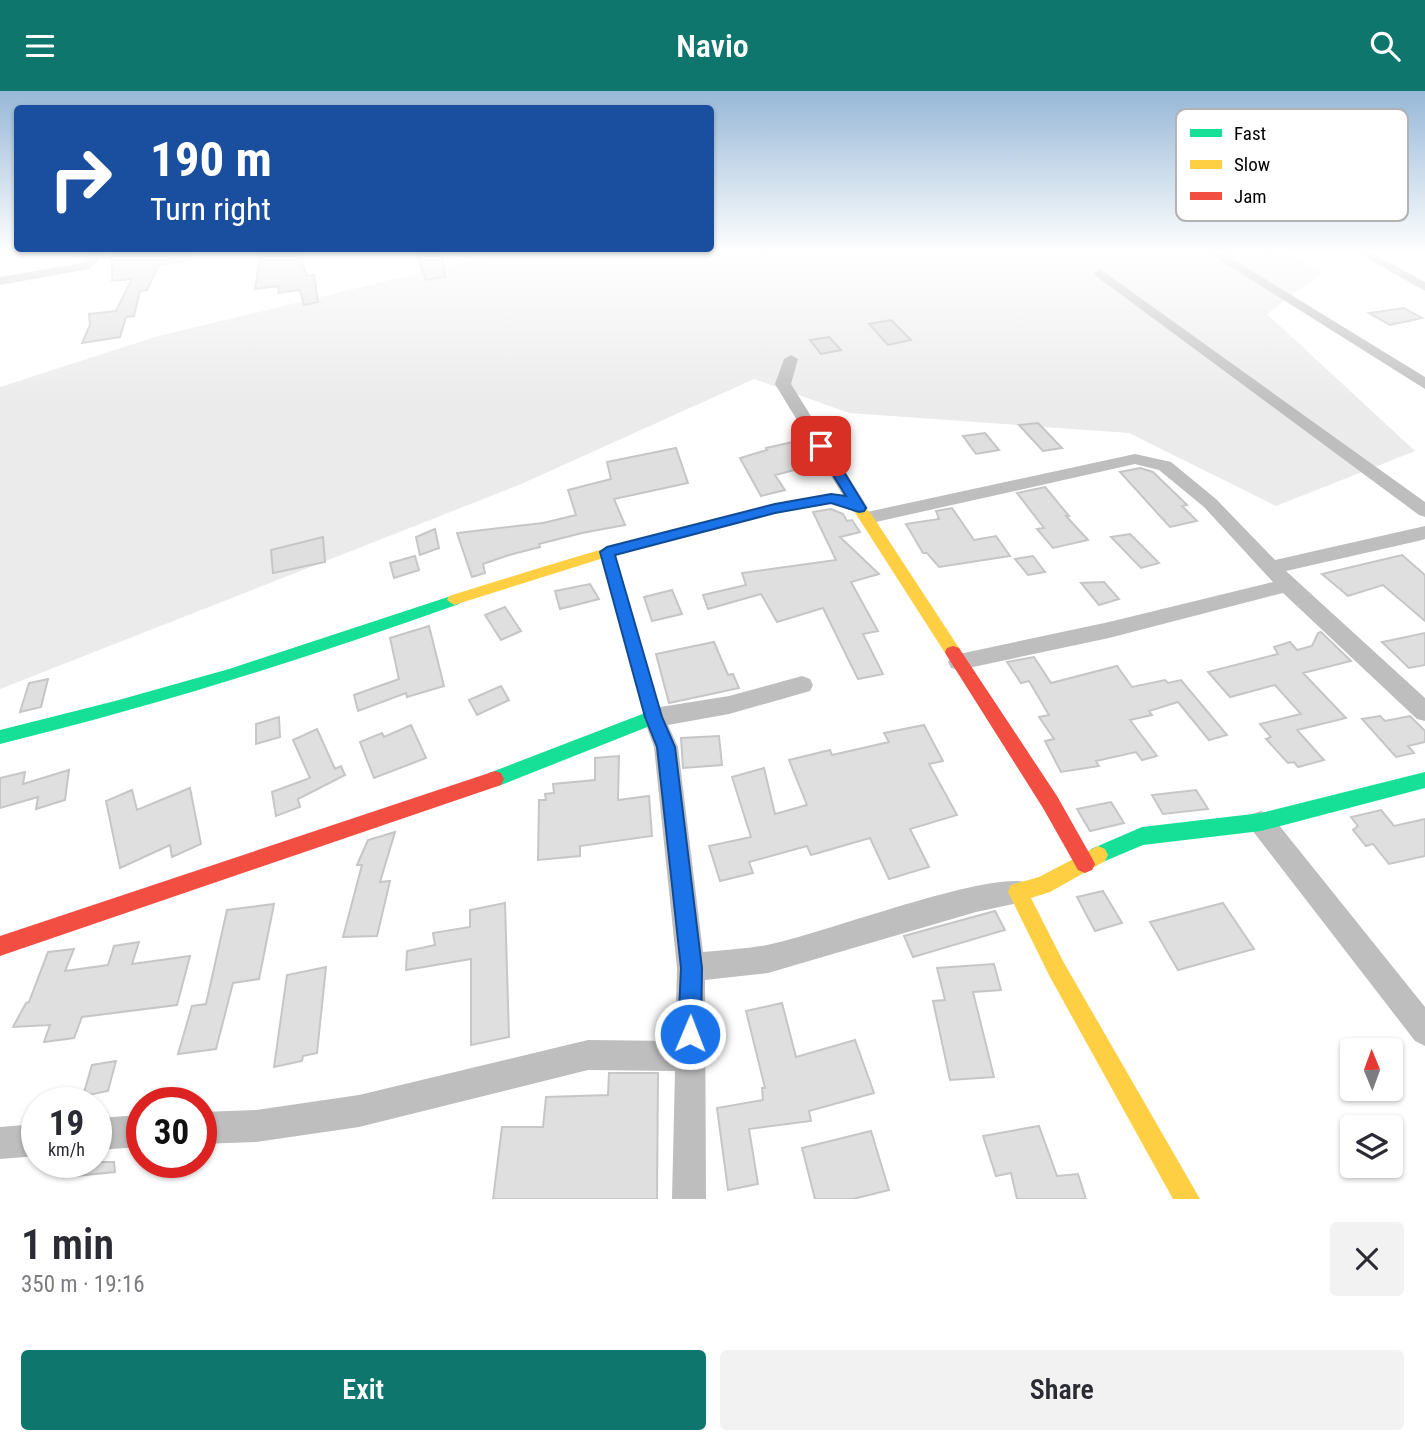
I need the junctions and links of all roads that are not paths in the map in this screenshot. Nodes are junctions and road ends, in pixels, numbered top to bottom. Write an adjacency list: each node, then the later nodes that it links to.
1 (1142, 304): 5 (street)
2 (1296, 304): 4 (street)
3 (791, 359): 6 (street)
4 (1425, 384)
5 (1425, 511)
6 (863, 513): 8 (street); 9 (street); 11 (street)
7 (1425, 532): 9 (street)
8 (607, 552): 14 (street); 15 (street)
9 (1273, 567): 10 (street)
10 (1287, 585): 11 (street); 13 (street)
11 (959, 662): 18 (street)
12 (802, 685): 14 (street)
13 (1425, 712)
14 (654, 717): 20 (street); 21 (street)
15 (0, 737)
16 (1425, 780): 17 (street)
17 (1261, 822): 18 (street); 22 (street)
18 (1085, 864): 19 (street)
19 (1018, 892): 21 (street); 28 (street)
20 (0, 946)
21 (691, 968): 23 (street)
22 (1425, 1031)
23 (689, 1056): 24 (street); 27 (street)
24 (217, 1127)
25 (21, 1141): 26 (street)
26 (0, 1143)
27 (688, 1199)
28 (1187, 1199)

